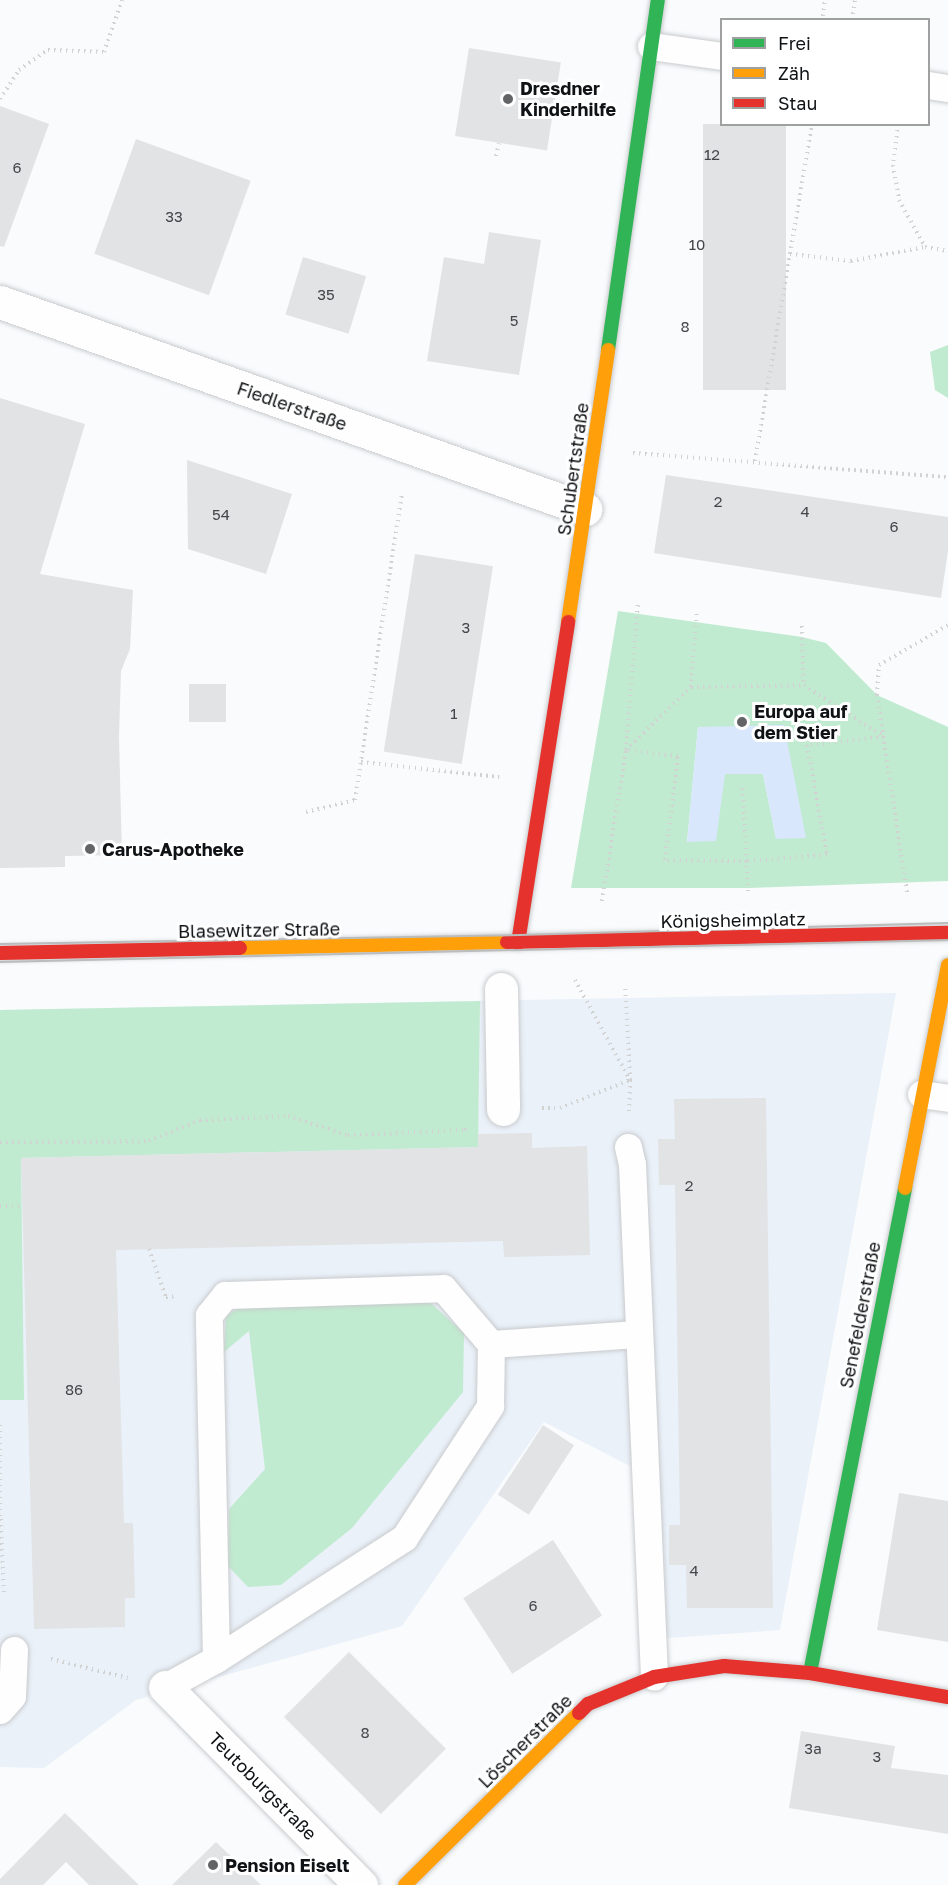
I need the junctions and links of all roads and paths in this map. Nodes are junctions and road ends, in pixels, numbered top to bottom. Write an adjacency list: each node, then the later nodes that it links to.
1 (122, 0): 11 (path)
2 (658, 0): 7 (street, Schubertstraße)
3 (825, 0): 5 (path)
4 (855, 0): 6 (path)
5 (823, 16)
6 (852, 18)
7 (651, 46): 8 (lane); 20 (street, Schubertstraße)
8 (720, 56)
9 (930, 85): 10 (lane)
10 (948, 88)
11 (0, 99)
12 (812, 126): 18 (path)
13 (898, 126): 16 (path)
14 (499, 143): 15 (path)
15 (496, 156)
16 (925, 247): 17 (path); 18 (path)
17 (948, 251)
18 (790, 254): 21 (path)
19 (0, 302): 24 (street, Fiedlerstraße)
20 (594, 450): 21 (path); 24 (street, Schubertstraße)
21 (755, 461): 22 (path)
22 (948, 477)
23 (402, 493): 33 (path)
24 (585, 509): 43 (street, Schubertstraße)
25 (638, 602): 32 (path)
26 (697, 609): 30 (path)
27 (948, 625): 31 (path)
28 (802, 626): 29 (path)
29 (804, 685): 30 (path); 31 (path)
30 (691, 687): 32 (path)
31 (884, 737): 37 (path); 38 (path)
32 (626, 750): 37 (path); 42 (path)
33 (361, 762): 34 (path); 36 (path)
34 (499, 777)
35 (743, 788): 37 (path)
36 (306, 812)
37 (747, 861): 39 (path)
38 (907, 892)
39 (748, 896)
40 (948, 933): 42 (street, Königsheimplatz)
41 (558, 941): 42 (street, Königsheimplatz); 43 (street, Königsheimplatz); 48 (path)
42 (596, 941)
43 (518, 942): 44 (street, Blasewitzer Straße)
44 (0, 953)
45 (948, 965): 49 (street, Senefelderstraße)
46 (625, 986): 48 (path)
47 (501, 989): 51 (street)
48 (630, 1080): 51 (path); 53 (path)
49 (921, 1094): 50 (lane); 65 (street, Senefelderstraße)
50 (948, 1098)
51 (503, 1109): 52 (path)
52 (0, 1142)
53 (628, 1147): 58 (lane)
54 (0, 1206): 55 (path)
55 (22, 1206)
56 (150, 1249): 57 (path)
57 (225, 1295): 59 (lane); 64 (lane)
58 (638, 1334): 59 (lane); 66 (lane)
59 (491, 1344): 64 (lane)
60 (0, 1425): 61 (path)
61 (0, 1519): 62 (path)
62 (4, 1593)
63 (14, 1650): 67 (path); 69 (lane)
64 (216, 1659): 67 (lane)
65 (810, 1672): 66 (street, Löscherstraße); 68 (street, Löscherstraße)
66 (654, 1677): 71 (street, Löscherstraße)
67 (165, 1687): 70 (street, Teutoburgstraße)
68 (948, 1697)
69 (0, 1710)
70 (361, 1885)
71 (405, 1885)

